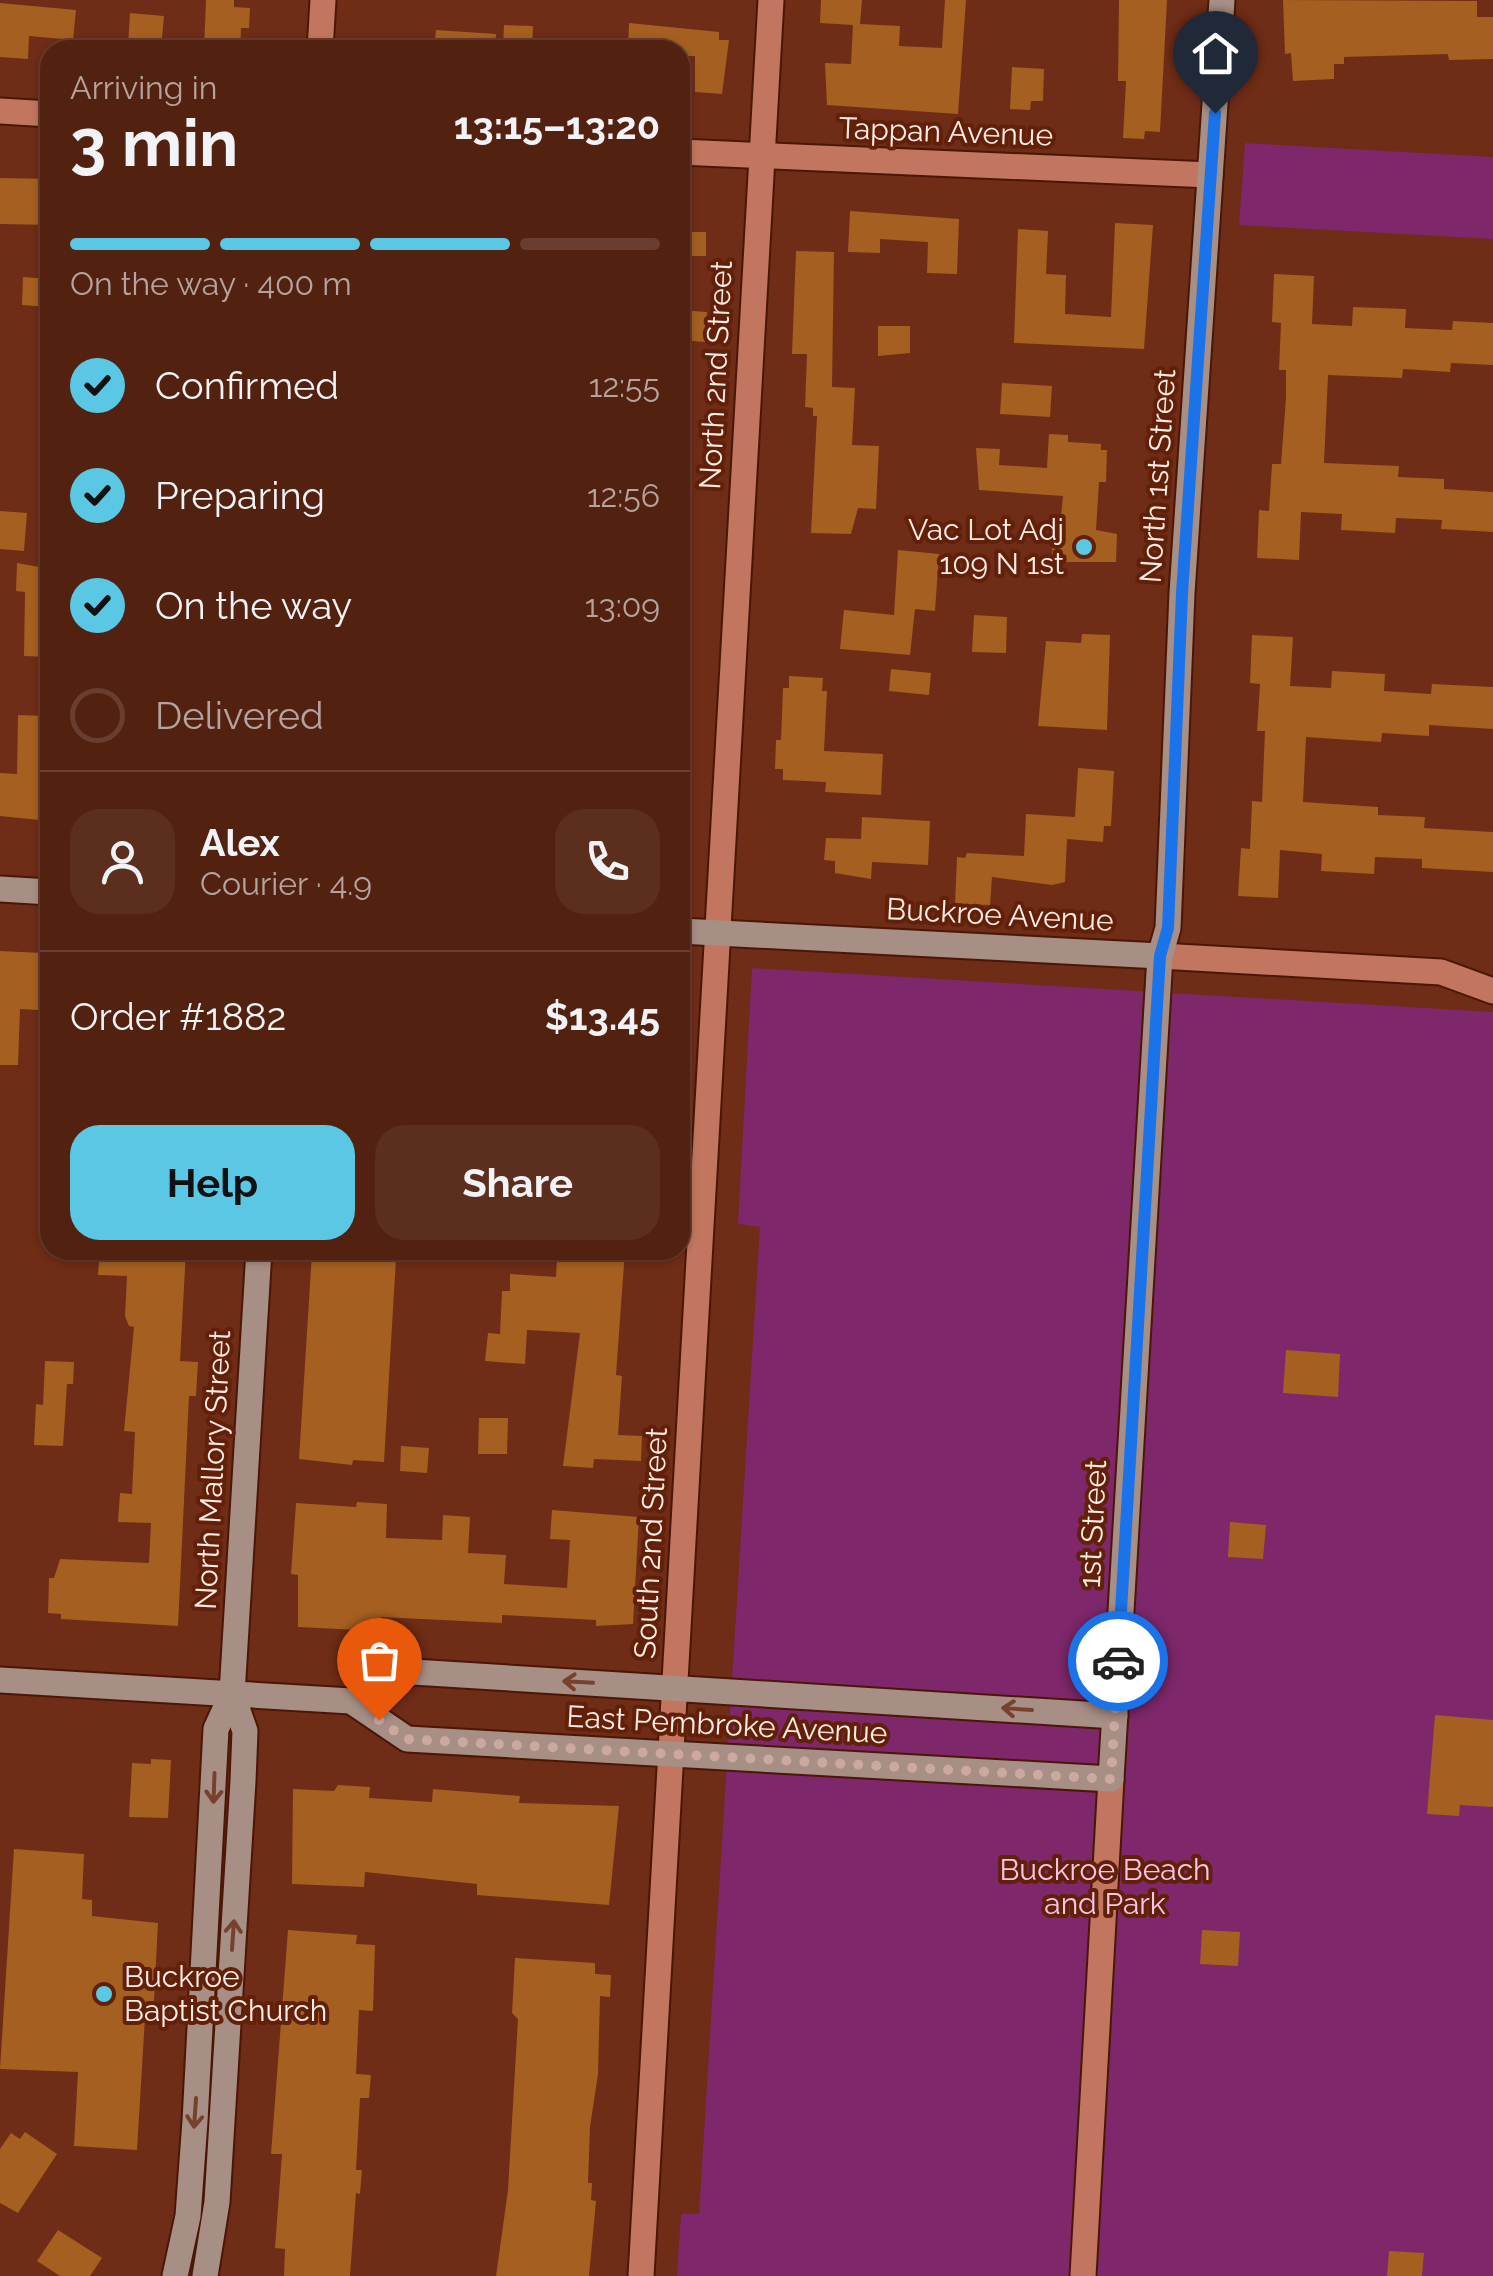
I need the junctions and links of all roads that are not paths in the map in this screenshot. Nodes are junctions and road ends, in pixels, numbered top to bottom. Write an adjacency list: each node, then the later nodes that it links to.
1 (323, 0): 4 (street)
2 (772, 0): 8 (street, North 2nd Street)
3 (1222, 0): 9 (street, North 1st Street)
4 (321, 40)
5 (0, 111): 6 (street)
6 (40, 113)
7 (690, 153): 8 (street, Tappan Avenue)
8 (760, 157): 9 (street, Tappan Avenue); 13 (street, North 2nd Street)
9 (1210, 175): 14 (street, North 1st Street)
10 (0, 889): 11 (street)
11 (40, 891)
12 (690, 931): 13 (street, Buckroe Avenue)
13 (718, 932): 14 (street, Buckroe Avenue); 18 (street, South 2nd Street)
14 (1160, 956): 15 (street, Buckroe Avenue); 21 (street, 1st Street)
15 (1493, 991)
16 (257, 1260): 19 (street, North Mallory Street)
17 (0, 1680): 19 (street, East Pembroke Avenue)
18 (676, 1688): 20 (street, East Pembroke Avenue, one-way to 20); 21 (street, East Pembroke Avenue, one-way to 18); 22 (street, South 2nd Street)
19 (232, 1694): 20 (street, East Pembroke Avenue); 24 (street, North Mallory Street, one-way to 24); 25 (street, North Mallory Street, one-way to 19)
20 (351, 1701): 22 (street, East Pembroke Avenue)
21 (1115, 1716): 23 (street, 1st Street)
22 (672, 1754): 23 (street, East Pembroke Avenue); 26 (street, South 2nd Street)
23 (1111, 1779): 27 (street, 1st Street)
24 (175, 2276)
25 (204, 2276)
26 (642, 2276)
27 (1083, 2276)

